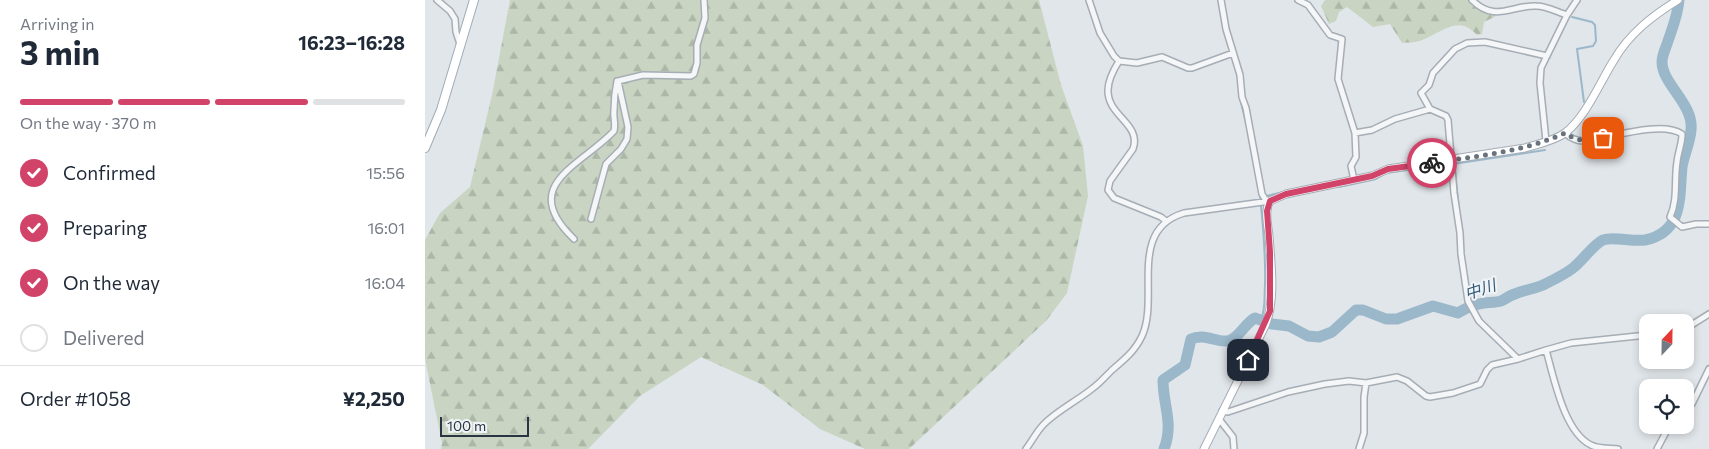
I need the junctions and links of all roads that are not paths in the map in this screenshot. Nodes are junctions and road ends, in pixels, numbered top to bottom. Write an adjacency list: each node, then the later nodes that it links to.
1 (437, 0): 11 (street)
2 (474, 0): 11 (main road)
3 (704, 0): 15 (street)
4 (1089, 0): 14 (street)
5 (1221, 0): 12 (street)
6 (1298, 0): 17 (street)
7 (1472, 0): 10 (street)
8 (1577, 0): 10 (street)
9 (1675, 2): 18 (main road)
10 (1567, 15): 13 (street)
11 (460, 44): 20 (main road)
12 (1232, 54): 14 (street); 23 (street)
13 (1547, 56): 16 (street); 19 (street)
14 (1119, 61): 25 (street)
15 (618, 81): 24 (street); 27 (street)
16 (1430, 109): 17 (street); 21 (street)
17 (1355, 133): 22 (street)
18 (1565, 133): 19 (main road); 26 (street)
19 (1546, 141): 21 (main road)
20 (425, 148)
21 (1452, 160): 22 (main road); 32 (street)
22 (1354, 180): 23 (main road)
23 (1270, 201): 25 (street); 36 (main road)
24 (591, 219)
25 (1166, 221): 38 (street)
26 (1709, 224)
27 (574, 239)
28 (1709, 314): 29 (street)
29 (1694, 323)
30 (1639, 336): 31 (street)
31 (1546, 350): 32 (street); 42 (street)
32 (1519, 359): 34 (street)
33 (1709, 369): 35 (street)
34 (1366, 384): 36 (street); 41 (street)
35 (1694, 400)
36 (1221, 415): 39 (main road); 40 (street)
37 (1665, 434): 43 (street)
38 (1026, 449)
39 (1204, 449)
40 (1234, 449)
41 (1359, 449)
42 (1618, 449)
43 (1657, 449)

